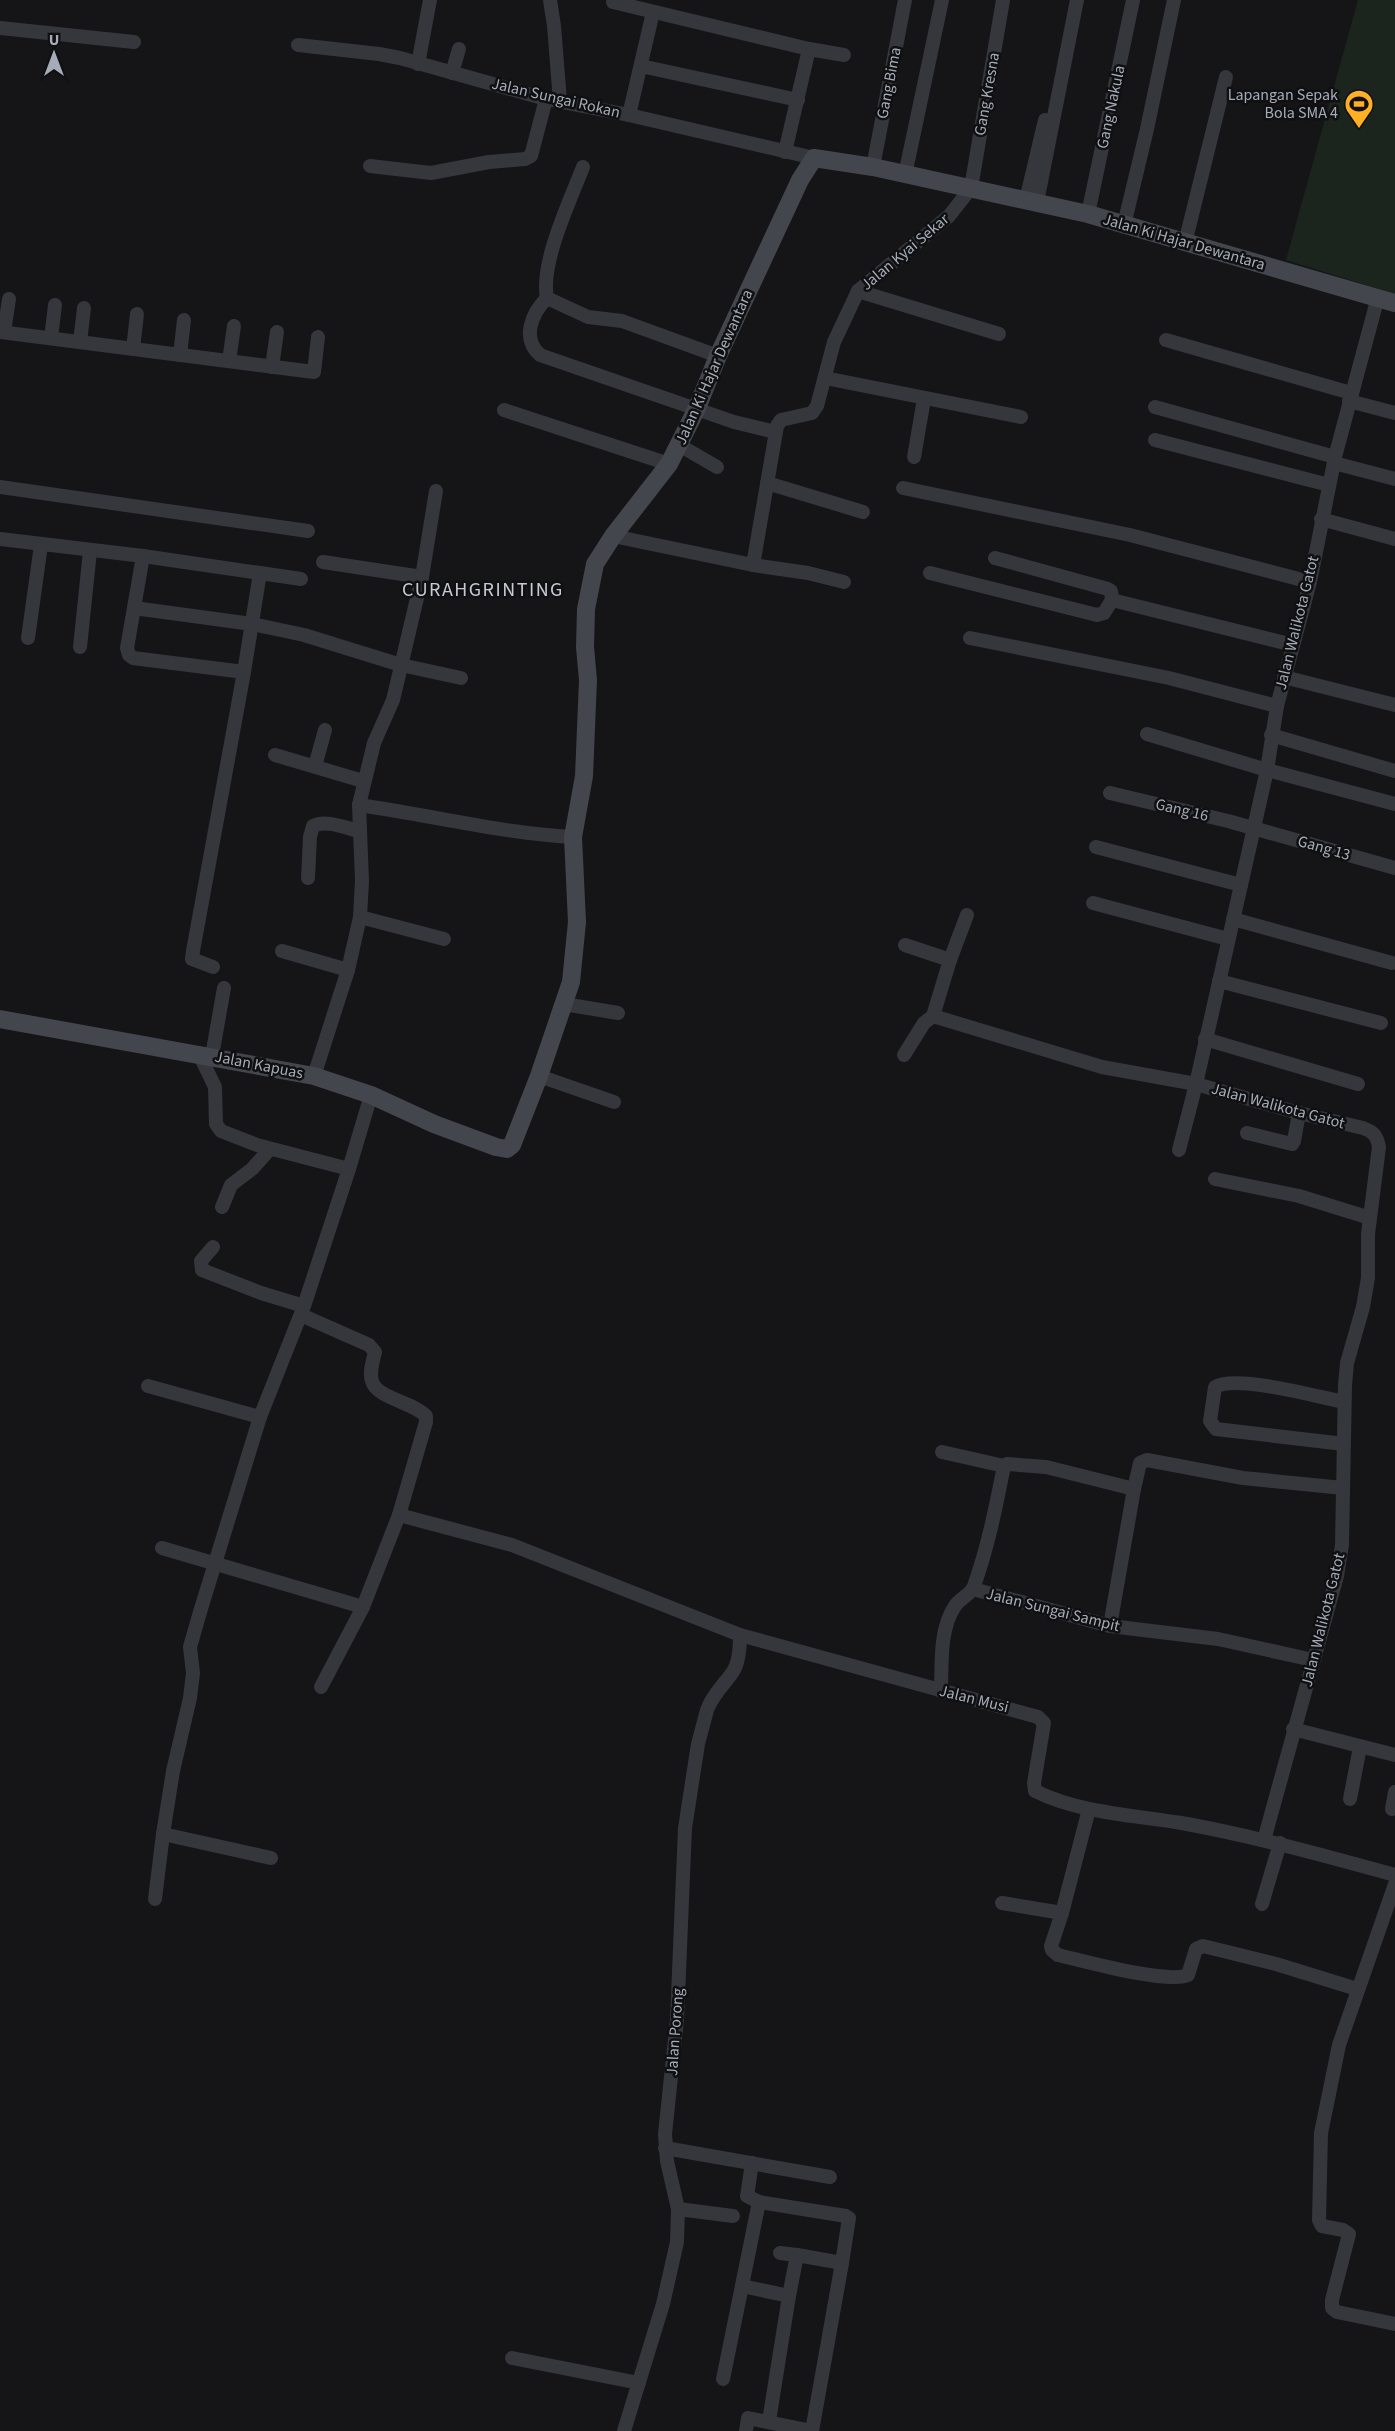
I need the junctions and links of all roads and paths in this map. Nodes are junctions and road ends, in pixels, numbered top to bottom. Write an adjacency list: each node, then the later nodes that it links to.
1 (430, 0): 18 (street)
2 (550, 0): 22 (street)
3 (905, 0): 30 (street, Gang Bima)
4 (942, 0): 31 (street)
5 (1003, 0): 32 (street, Gang Kresna)
6 (1069, 0): 25 (street)
7 (1077, 0): 25 (street)
8 (1133, 0): 34 (street, Gang Nakula)
9 (1174, 0): 35 (street)
10 (614, 2): 11 (street)
11 (653, 12): 16 (street); 19 (street)
12 (0, 28): 13 (street)
13 (134, 42)
14 (298, 45): 18 (street, Jalan Sungai Rokan)
15 (459, 49): 20 (street)
16 (809, 49): 17 (street); 23 (street)
17 (844, 55)
18 (418, 64): 20 (street, Jalan Sungai Rokan)
19 (641, 66): 23 (street); 24 (street)
20 (452, 73): 22 (street, Jalan Sungai Rokan)
21 (1226, 77): 36 (street)
22 (553, 100): 24 (street, Jalan Sungai Rokan); 28 (street)
23 (798, 100): 26 (street)
24 (629, 115): 26 (street, Jalan Sungai Rokan)
25 (1048, 128): 33 (street)
26 (785, 152): 27 (street, Jalan Sungai Rokan)
27 (814, 159): 30 (main road, Jalan Ki Hajar Dewantara); 55 (main road, Jalan Ki Hajar Dewantara)
28 (370, 166)
29 (583, 167): 38 (street)
30 (873, 167): 31 (main road, Jalan Ki Hajar Dewantara)
31 (905, 175): 32 (main road, Jalan Ki Hajar Dewantara)
32 (970, 188): 33 (main road, Jalan Ki Hajar Dewantara); 37 (street, Jalan Kyai Sekar)
33 (1031, 201): 34 (main road, Jalan Ki Hajar Dewantara)
34 (1088, 214): 35 (main road, Jalan Ki Hajar Dewantara)
35 (1124, 225): 36 (main road, Jalan Ki Hajar Dewantara)
36 (1185, 243): 40 (main road, Jalan Ki Hajar Dewantara)
37 (858, 291): 48 (street); 58 (street, Jalan Kyai Sekar)
38 (546, 298): 55 (street); 62 (street)
39 (9, 299): 46 (street)
40 (1386, 300): 59 (street, Jalan Walikota Gatot)
41 (55, 305): 50 (street)
42 (84, 308): 52 (street)
43 (137, 314): 53 (street)
44 (184, 320): 54 (street)
45 (234, 327): 56 (street)
46 (2, 332): 50 (street)
47 (277, 332): 57 (street)
48 (999, 334)
49 (318, 337): 57 (street)
50 (51, 338): 52 (street)
51 (1166, 340): 59 (street)
52 (80, 342): 53 (street)
53 (133, 349): 54 (street)
54 (180, 355): 56 (street)
55 (718, 356): 62 (main road, Jalan Ki Hajar Dewantara)
56 (229, 361): 57 (street)
57 (272, 367)
58 (825, 378): 60 (street); 66 (street, Jalan Kyai Sekar)
59 (1350, 397): 64 (street); 70 (street, Jalan Walikota Gatot)
60 (924, 399): 65 (street); 69 (street)
61 (1155, 407): 70 (street)
62 (697, 408): 66 (street); 68 (main road, Jalan Ki Hajar Dewantara)
63 (504, 410): 71 (street)
64 (1395, 413)
65 (1021, 417)
66 (775, 432): 74 (street)
67 (1155, 440): 75 (street)
68 (679, 445): 71 (main road, Jalan Ki Hajar Dewantara); 72 (street)
69 (914, 458)
70 (1334, 460): 73 (street); 75 (street, Jalan Walikota Gatot)
71 (669, 464): 82 (main road, Jalan Ki Hajar Dewantara)
72 (717, 467)
73 (1395, 479)
74 (767, 483): 79 (street); 90 (street)
75 (1329, 485): 80 (street, Jalan Walikota Gatot)
76 (0, 488): 81 (street)
77 (903, 488): 96 (street)
78 (436, 491): 93 (street)
79 (863, 512)
80 (1321, 519): 84 (street); 96 (street, Jalan Walikota Gatot)
81 (308, 531)
82 (613, 536): 90 (street); 123 (main road, Jalan Ki Hajar Dewantara)
83 (0, 539): 85 (street)
84 (1395, 539)
85 (41, 546): 86 (street); 100 (street)
86 (90, 551): 87 (street); 103 (street)
87 (143, 556): 91 (street); 98 (street)
88 (994, 558): 97 (street)
89 (323, 562): 93 (street)
90 (753, 566): 95 (street)
91 (260, 573): 94 (street); 99 (street)
92 (930, 573): 97 (street)
93 (422, 577): 104 (street)
94 (301, 579)
95 (844, 582)
96 (1310, 582): 102 (street, Jalan Walikota Gatot)
97 (1112, 600): 102 (street)
98 (134, 608): 99 (street); 105 (street)
99 (252, 624): 104 (street); 105 (street)
100 (28, 638)
101 (970, 638): 109 (street)
102 (1293, 645): 106 (street, Jalan Walikota Gatot)
103 (80, 647)
104 (401, 665): 107 (street); 117 (street)
105 (244, 672): 138 (street)
106 (1284, 677): 108 (street); 109 (street, Jalan Walikota Gatot)
107 (460, 678)
108 (1395, 705)
109 (1277, 706): 112 (street, Jalan Walikota Gatot)
110 (325, 730): 114 (street)
111 (1147, 734): 115 (street)
112 (1272, 735): 115 (street, Jalan Walikota Gatot); 116 (street)
113 (275, 755): 114 (street)
114 (315, 766): 117 (street)
115 (1267, 770): 119 (street); 121 (street, Jalan Walikota Gatot)
116 (1395, 771)
117 (363, 781): 120 (street)
118 (1110, 793): 121 (street, Gang 16)
119 (1395, 804)
120 (359, 805): 122 (street); 123 (street)
121 (1253, 828): 125 (street, Gang 13); 127 (street, Jalan Walikota Gatot)
122 (359, 831): 126 (street); 130 (street)
123 (573, 837): 142 (main road, Jalan Ki Hajar Dewantara)
124 (1096, 847): 127 (street)
125 (1395, 868)
126 (308, 878)
127 (1241, 885): 131 (street, Jalan Walikota Gatot)
128 (1093, 903): 133 (street)
129 (967, 915): 136 (street)
130 (360, 917): 132 (street); 139 (street)
131 (1233, 919): 133 (street, Jalan Walikota Gatot); 137 (street)
132 (444, 939)
133 (1228, 939): 140 (street, Jalan Walikota Gatot)
134 (905, 945): 136 (street)
135 (282, 951): 139 (street)
136 (950, 960): 144 (street)
137 (1392, 963)
138 (213, 967)
139 (348, 970): 150 (street)
140 (1219, 981): 146 (street); 147 (street, Jalan Walikota Gatot)
141 (224, 988): 149 (street)
142 (564, 1004): 143 (street); 151 (main road, Jalan Ki Hajar Dewantara)
143 (618, 1013)
144 (933, 1016): 148 (street); 152 (street)
145 (0, 1019): 149 (main road, Jalan Kapuas)
146 (1380, 1023)
147 (1205, 1039): 152 (street, Jalan Walikota Gatot); 153 (street)
148 (904, 1055)
149 (206, 1059): 150 (main road, Jalan Kapuas); 158 (street)
150 (314, 1076): 154 (main road, Jalan Kapuas)
151 (539, 1076): 155 (street); 159 (main road, Jalan Ki Hajar Dewantara)
152 (1196, 1084): 156 (street, Jalan Walikota Gatot); 160 (street)
153 (1358, 1084)
154 (369, 1100): 159 (main road, Jalan Kapuas); 161 (street)
155 (614, 1102)
156 (1299, 1113): 157 (street); 164 (street, Jalan Walikota Gatot)
157 (1247, 1133)
158 (270, 1149): 161 (street); 163 (street)
159 (507, 1149)
160 (1179, 1150)
161 (349, 1169): 166 (street)
162 (1215, 1179): 164 (street)
163 (222, 1208)
164 (1370, 1218): 168 (street, Jalan Walikota Gatot)
165 (213, 1247): 166 (street)
166 (302, 1311): 169 (street); 175 (street)
167 (148, 1386): 169 (street)
168 (1344, 1402): 170 (street, Jalan Walikota Gatot); 170 (street)
169 (260, 1417): 177 (street)
170 (1344, 1444): 173 (street, Jalan Walikota Gatot)
171 (942, 1452): 172 (street)
172 (1004, 1466): 174 (street); 178 (street)
173 (1343, 1488): 174 (street); 182 (street, Jalan Walikota Gatot)
174 (1134, 1489): 180 (street)
175 (399, 1515): 179 (street); 181 (street, Jalan Musi)
176 (162, 1548): 177 (street)
177 (214, 1563): 179 (street); 192 (street)
178 (973, 1589): 180 (street, Jalan Sungai Sampit); 184 (street, Jalan Sungai Sampit)
179 (363, 1607): 183 (street)
180 (1110, 1626): 182 (street, Jalan Sungai Sampit)
181 (740, 1635): 184 (street, Jalan Musi); 203 (street, Jalan Porong)
182 (1313, 1660): 185 (street, Jalan Walikota Gatot)
183 (321, 1687)
184 (941, 1691): 190 (street, Jalan Musi)
185 (1293, 1729): 186 (street); 193 (street, Jalan Walikota Gatot)
186 (1360, 1747): 187 (street); 189 (street)
187 (1395, 1755)
188 (1395, 1792): 191 (street)
189 (1350, 1799)
190 (1089, 1809): 193 (street, Jalan Musi); 201 (street)
191 (1392, 1809)
192 (163, 1834): 195 (street); 198 (street)
193 (1264, 1840): 194 (street, Jalan Musi)
194 (1280, 1843): 196 (street, Jalan Musi); 200 (street)
195 (271, 1858)
196 (1395, 1875)
197 (1395, 1884): 202 (street)
198 (155, 1899)
199 (1002, 1903): 201 (street)
200 (1262, 1904)
201 (1062, 1913): 202 (street)
202 (1357, 1989): 214 (street)
203 (665, 2148): 204 (street); 207 (street, Jalan Porong)
204 (752, 2163): 205 (street); 206 (street)
205 (830, 2177)
206 (759, 2202): 211 (street); 212 (street)
207 (678, 2209): 208 (street); 217 (street, Jalan Porong)
208 (733, 2216)
209 (780, 2253): 210 (street)
210 (797, 2255): 211 (street); 213 (street)
211 (842, 2263): 219 (street)
212 (742, 2286): 213 (street); 216 (street)
213 (789, 2296): 218 (street)
214 (1395, 2324)
215 (512, 2358): 217 (street)
216 (723, 2379)
217 (639, 2383): 220 (street, Jalan Porong)
218 (769, 2421): 219 (street); 221 (street)
219 (791, 2429)
220 (624, 2431)
221 (746, 2431)

